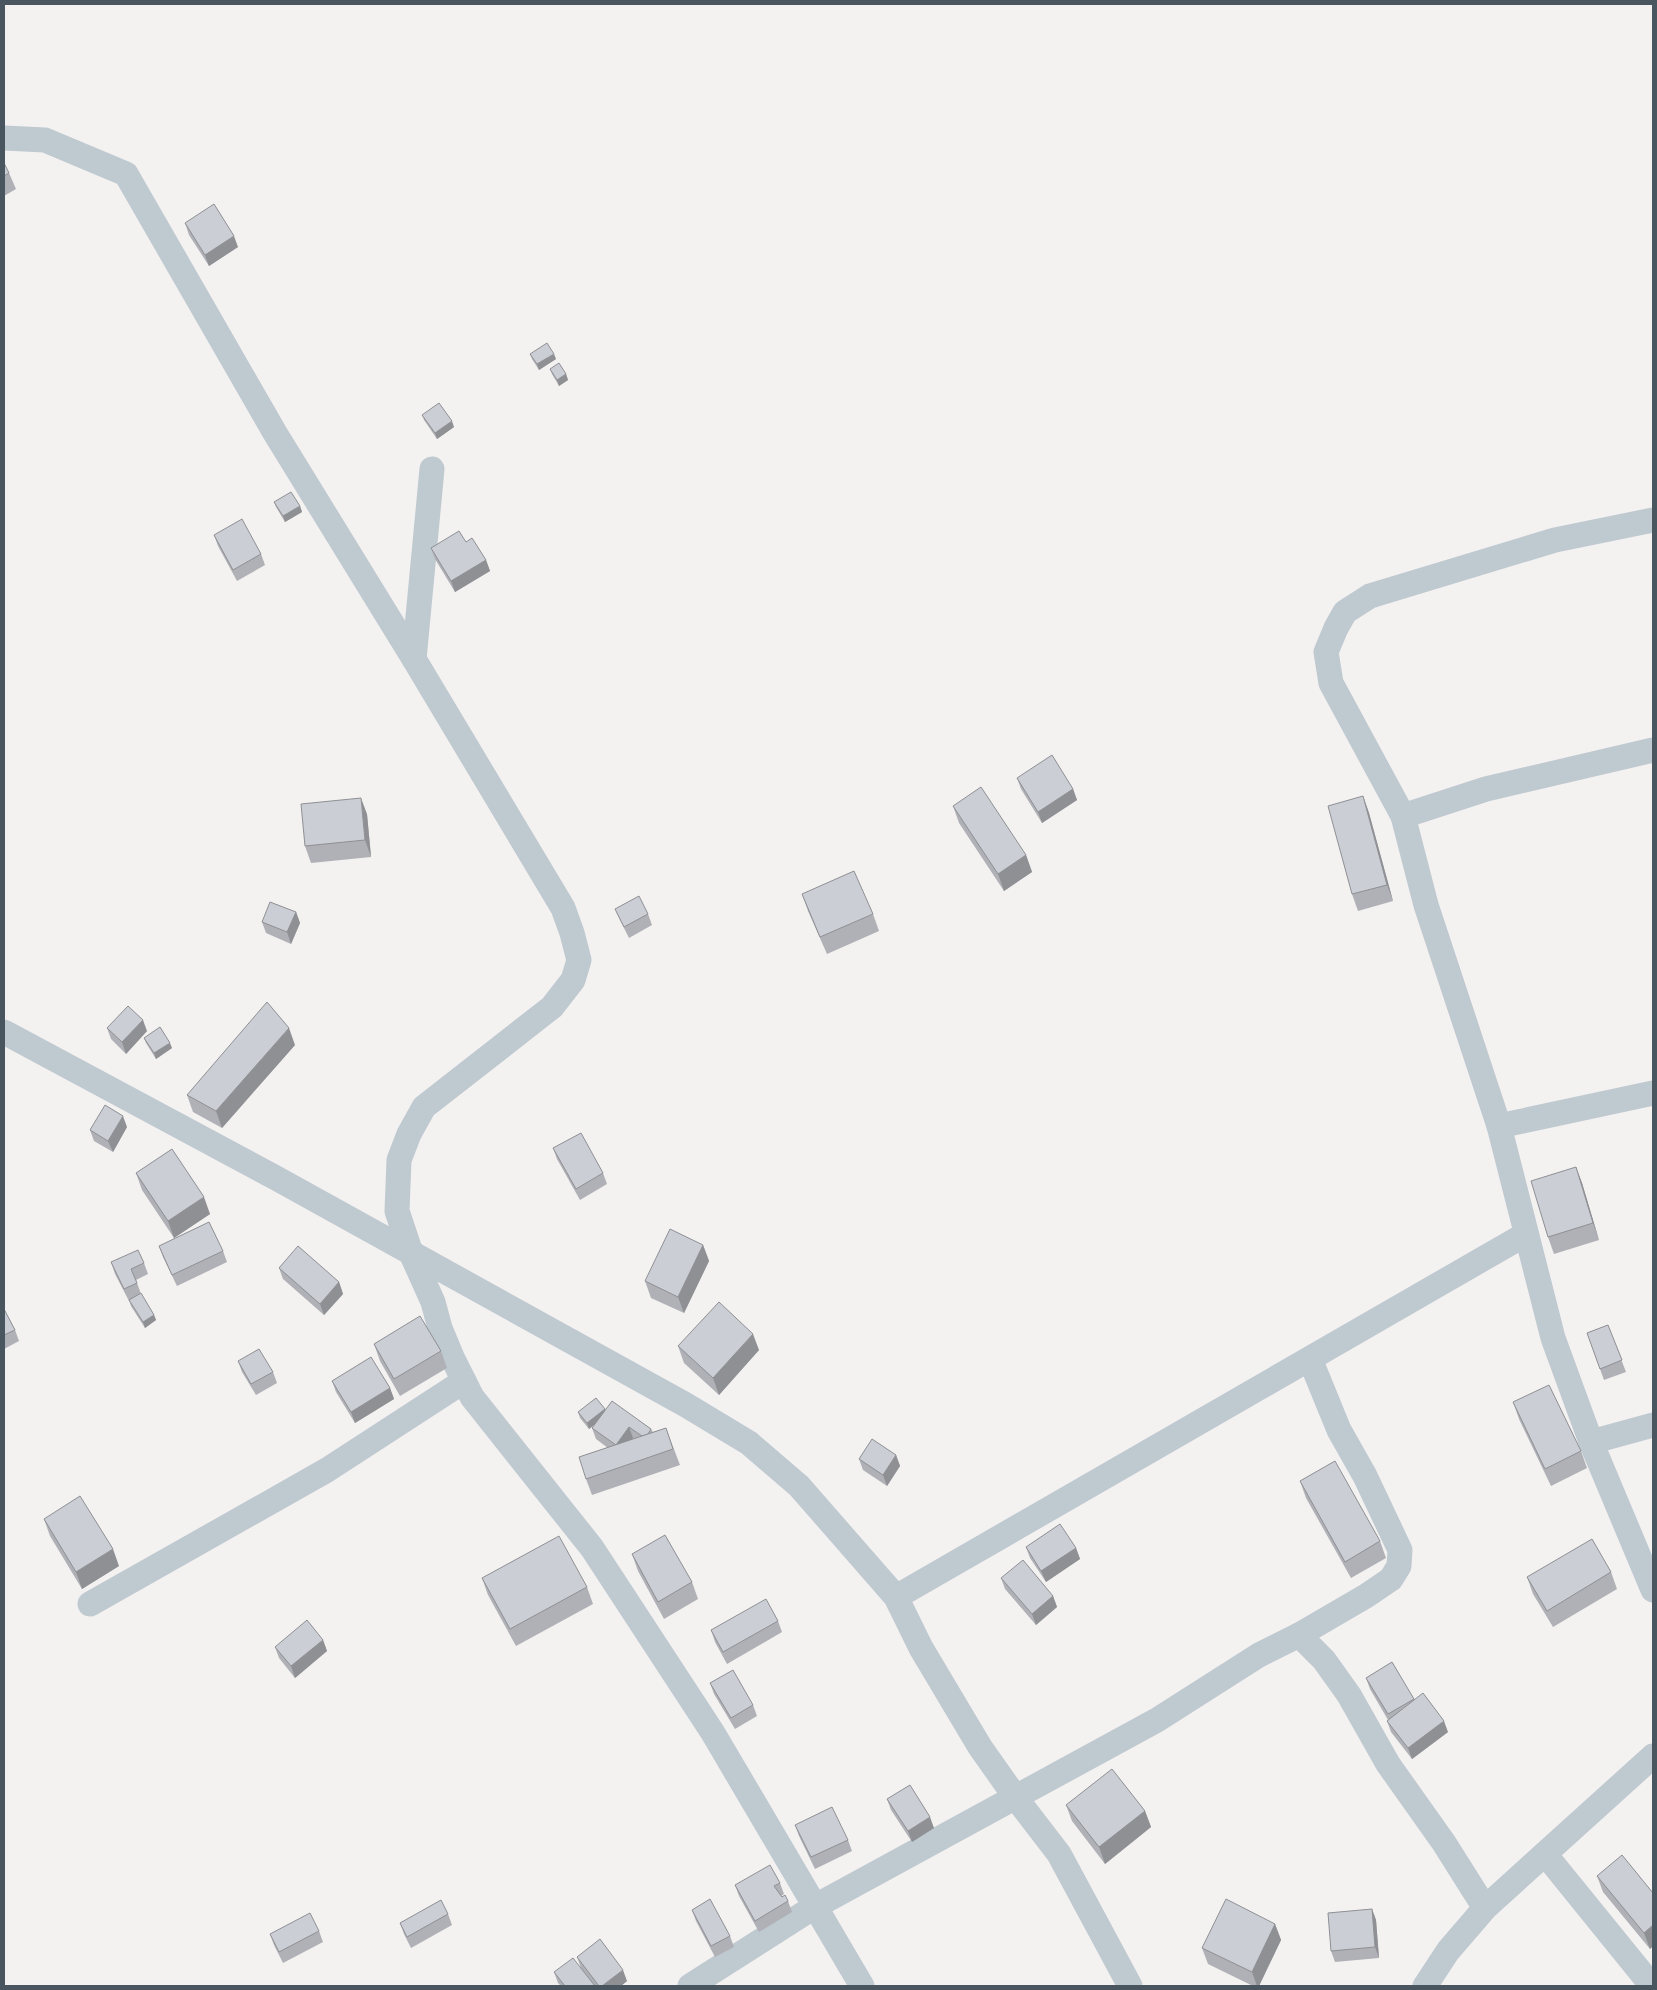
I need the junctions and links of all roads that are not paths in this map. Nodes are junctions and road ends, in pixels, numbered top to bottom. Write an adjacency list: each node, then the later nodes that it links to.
1 (4, 138): 4 (street)
2 (432, 469): 4 (street)
3 (1653, 520): 6 (street)
4 (414, 659): 11 (street)
5 (1653, 750): 6 (street)
6 (1403, 816): 9 (street)
7 (4, 1032): 11 (street)
8 (1653, 1092): 9 (street)
9 (1499, 1126): 10 (street)
10 (1526, 1234): 12 (street); 15 (street)
11 (411, 1253): 13 (street); 17 (street)
12 (1310, 1359): 17 (street); 19 (street)
13 (464, 1381): 18 (street); 23 (street)
14 (1653, 1425): 15 (street)
15 (1591, 1442): 16 (street)
16 (1653, 1590)
17 (896, 1597): 21 (street)
18 (90, 1604)
19 (1299, 1635): 21 (street); 24 (street)
20 (1653, 1756): 22 (street)
21 (1016, 1798): 23 (street); 27 (street)
22 (1545, 1854): 24 (street); 29 (street)
23 (814, 1906): 25 (street); 26 (street)
24 (1485, 1908): 28 (street)
25 (690, 1986)
26 (862, 1986)
27 (1130, 1986)
28 (1425, 1986)
29 (1652, 1986)

